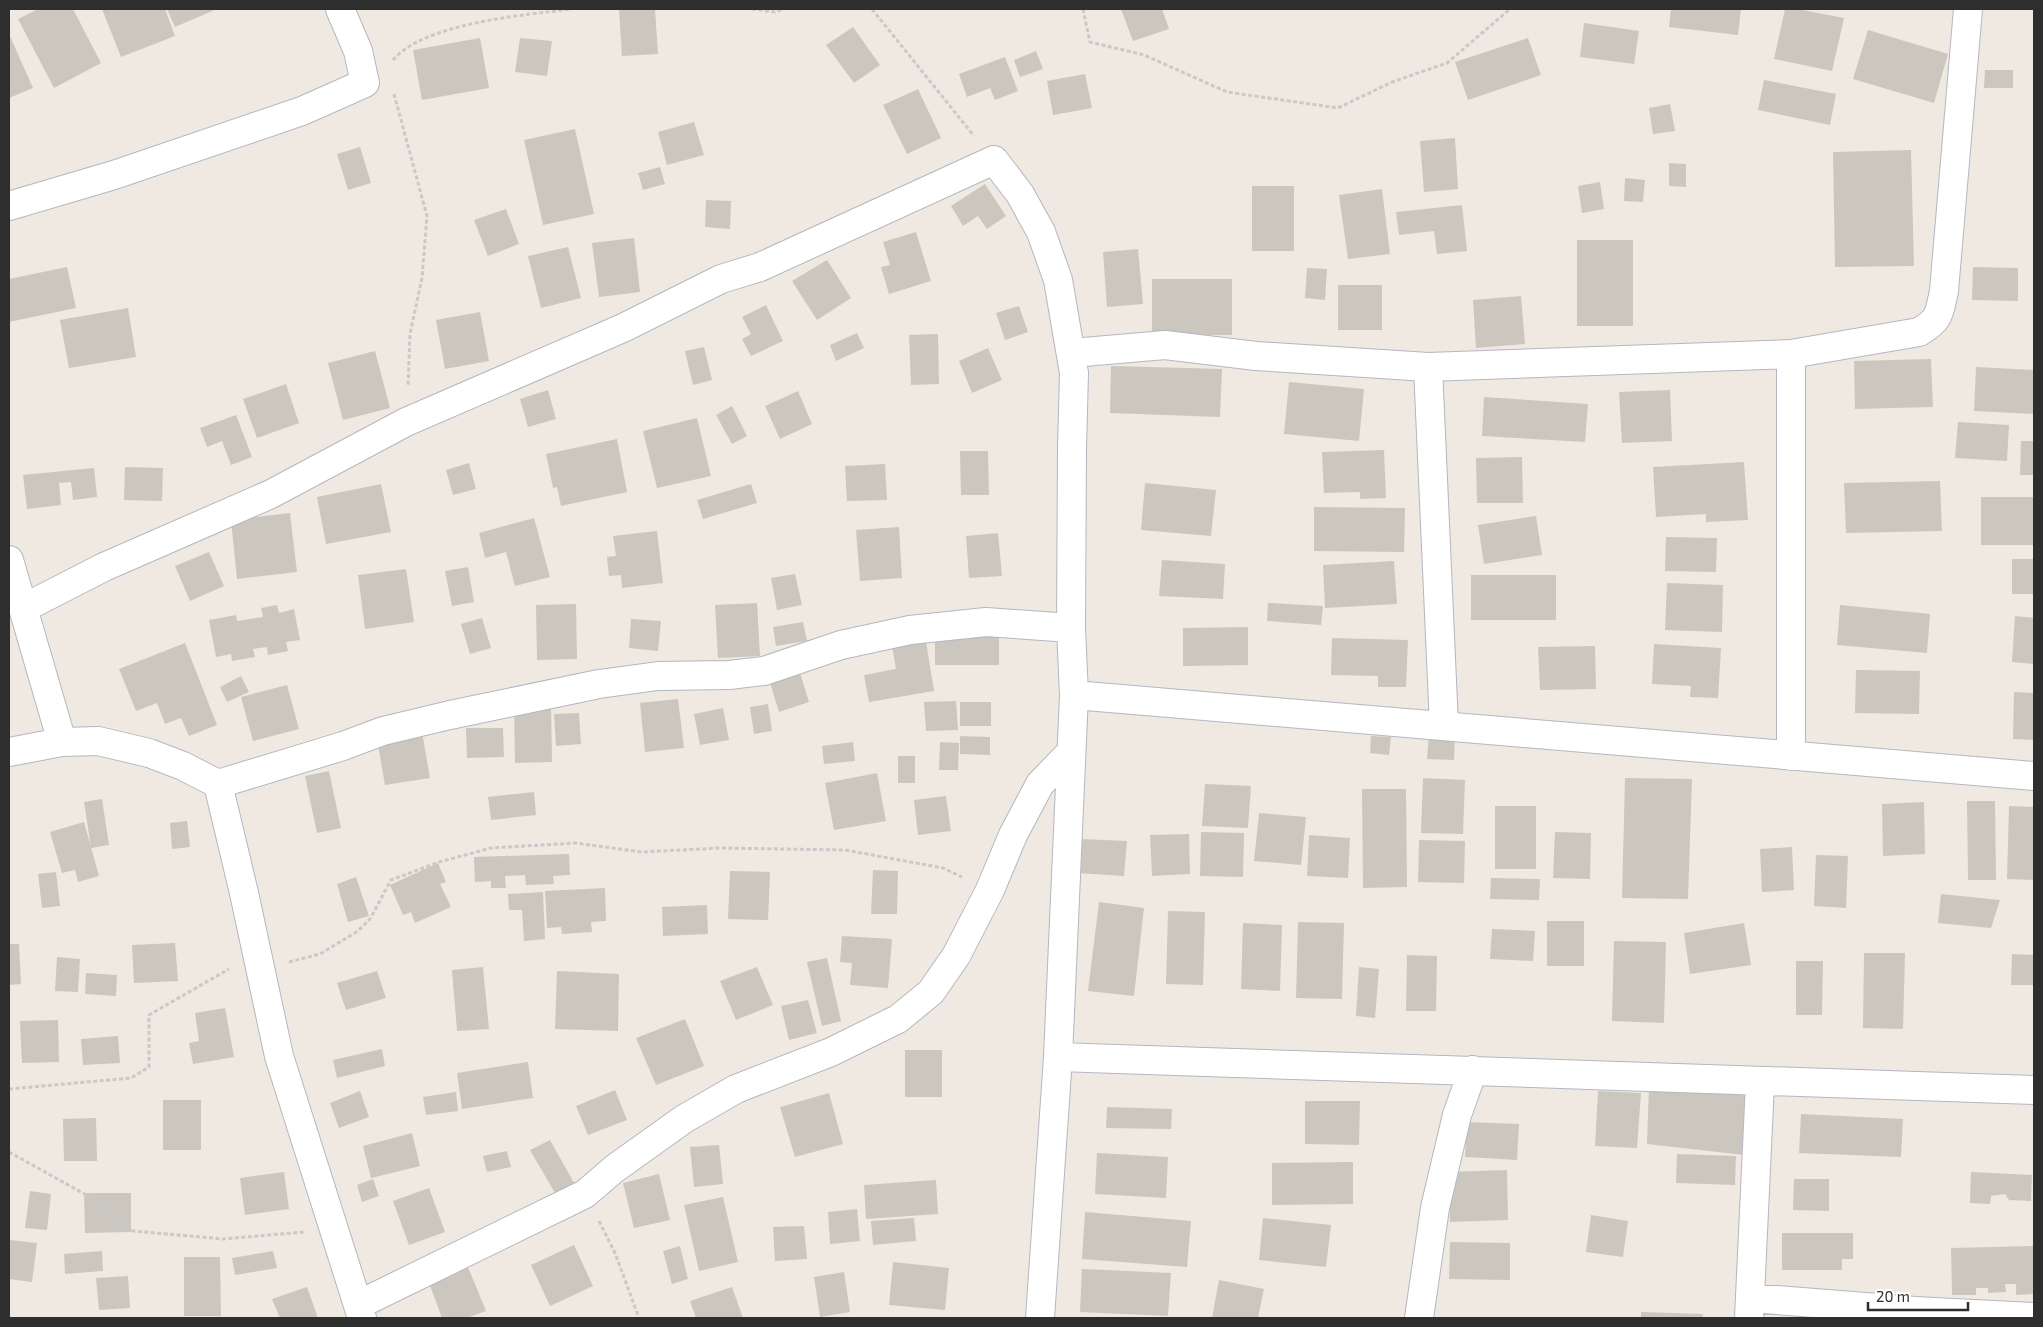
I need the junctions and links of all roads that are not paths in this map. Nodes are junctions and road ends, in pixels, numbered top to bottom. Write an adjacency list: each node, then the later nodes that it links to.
1 (340, 9): 3 (street)
2 (1968, 9): 5 (street)
3 (9, 206)
4 (1072, 354): 6 (street); 8 (street); 9 (street)
5 (1791, 354): 6 (street); 15 (street)
6 (1428, 367): 11 (street)
7 (9, 560): 8 (street)
8 (24, 608): 12 (street)
9 (1071, 628): 10 (street); 17 (street)
10 (1074, 695): 11 (street); 14 (street)
11 (1444, 726): 15 (street)
12 (62, 742): 13 (street); 17 (street)
13 (9, 752)
14 (1071, 752): 18 (street); 23 (street)
15 (1791, 756): 16 (street)
16 (2034, 776)
17 (218, 784): 23 (street)
18 (1058, 1057): 19 (street); 25 (street)
19 (1473, 1070): 20 (street); 26 (street)
20 (1760, 1083): 21 (street); 22 (street)
21 (2034, 1090)
22 (1750, 1308): 24 (street)
23 (360, 1311)
24 (2034, 1317)
25 (1040, 1318)
26 (1419, 1318)

